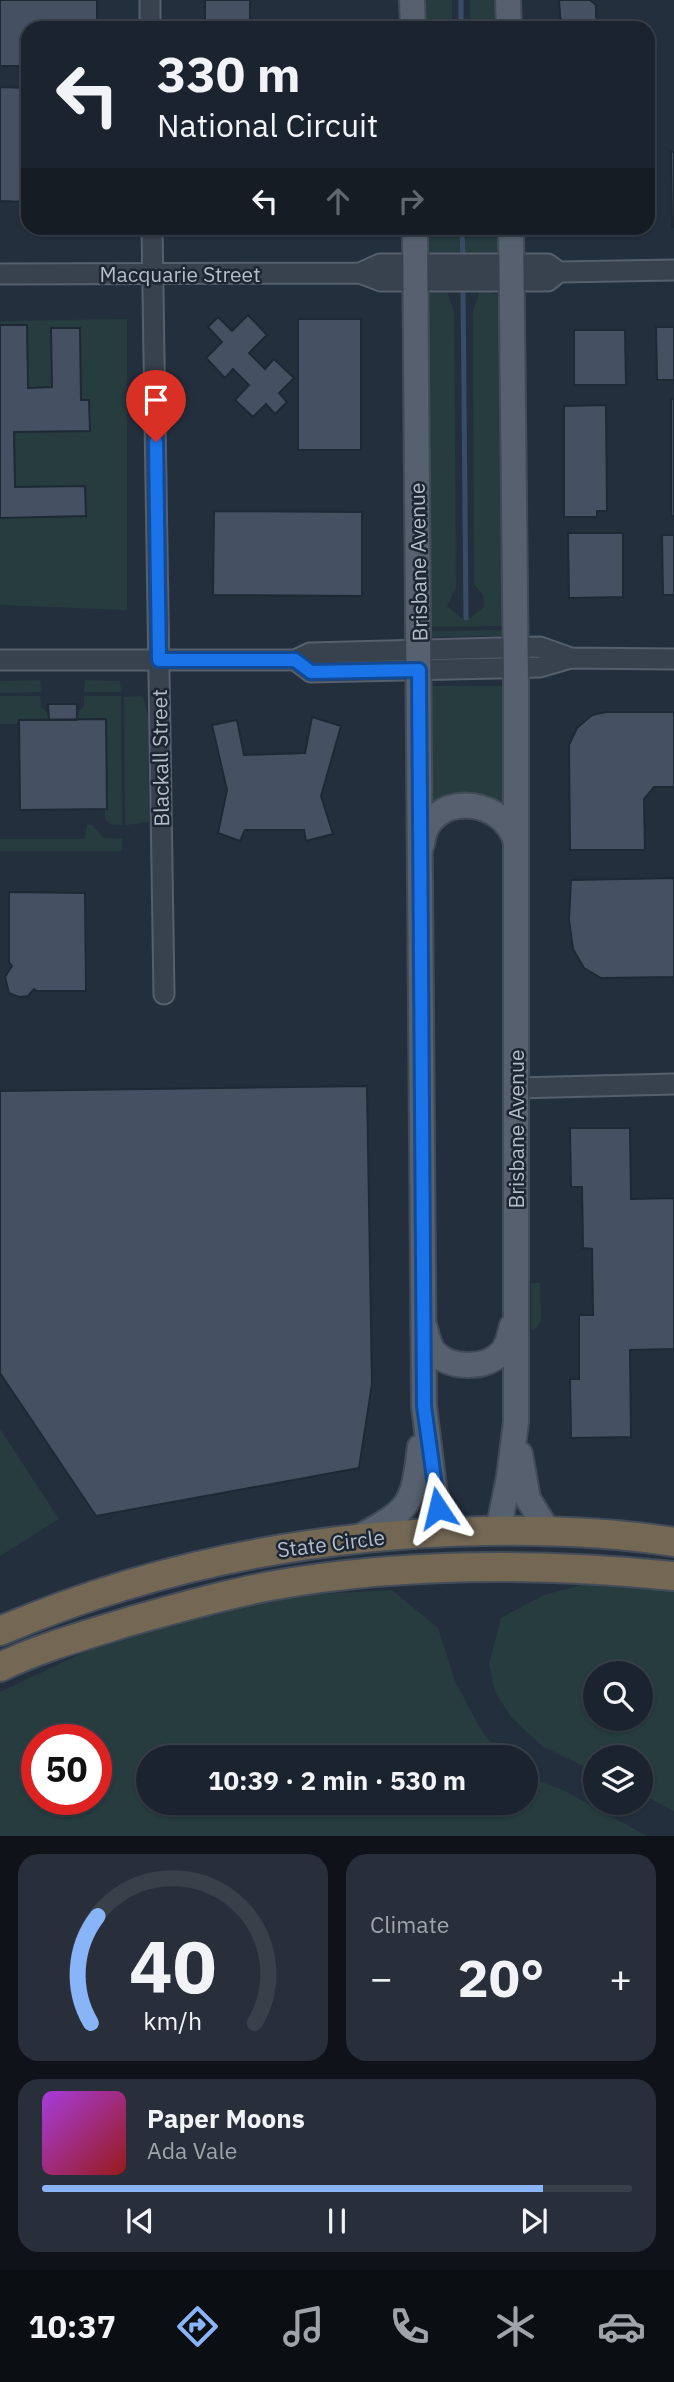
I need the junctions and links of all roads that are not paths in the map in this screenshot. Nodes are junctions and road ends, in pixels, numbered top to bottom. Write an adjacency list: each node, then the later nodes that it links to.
1 (150, 0): 4 (street)
2 (412, 0): 5 (main road)
3 (508, 0): 6 (main road)
4 (150, 21)
5 (413, 21)
6 (509, 21)
7 (152, 235): 14 (street, Blackall Street)
8 (415, 235): 11 (main road, Brisbane Avenue)
9 (511, 235): 12 (main road, Brisbane Avenue)
10 (674, 270): 12 (street, Macquarie Street)
11 (415, 272): 12 (street, Macquarie Street); 14 (street, Macquarie Street); 19 (main road, Brisbane Avenue)
12 (511, 272): 15 (main road, Brisbane Avenue)
13 (0, 274): 14 (street, Macquarie Street)
14 (154, 274): 18 (street, Blackall Street)
15 (516, 658): 16 (street); 19 (street); 20 (main road, Brisbane Avenue)
16 (674, 659)
17 (0, 660): 18 (street)
18 (159, 660): 19 (street); 22 (street, Blackall Street)
19 (419, 660): 21 (main road, Brisbane Avenue)
20 (516, 843): 21 (main road); 24 (main road, Brisbane Avenue)
21 (421, 851): 26 (main road, Brisbane Avenue)
22 (164, 993)
23 (674, 1084): 24 (street)
24 (516, 1088): 25 (main road, Brisbane Avenue)
25 (516, 1312): 26 (main road); 28 (main road, Brisbane Avenue)
26 (424, 1324): 27 (main road, Brisbane Avenue)
27 (424, 1406): 31 (main road, Brisbane Avenue); 32 (main road)
28 (516, 1422): 29 (main road, Brisbane Avenue); 30 (main road)
29 (498, 1531): 30 (highway, State Circle); 31 (highway, State Circle); 34 (highway, Brisbane Avenue)
30 (548, 1531): 33 (highway, State Circle)
31 (442, 1532): 32 (highway, State Circle); 35 (highway, Brisbane Avenue)
32 (359, 1538): 37 (highway, State Circle)
33 (674, 1542)
34 (492, 1567): 35 (highway, State Circle); 36 (highway, State Circle)
35 (447, 1568): 38 (highway, State Circle)
36 (674, 1576)
37 (0, 1632)
38 (0, 1667)

